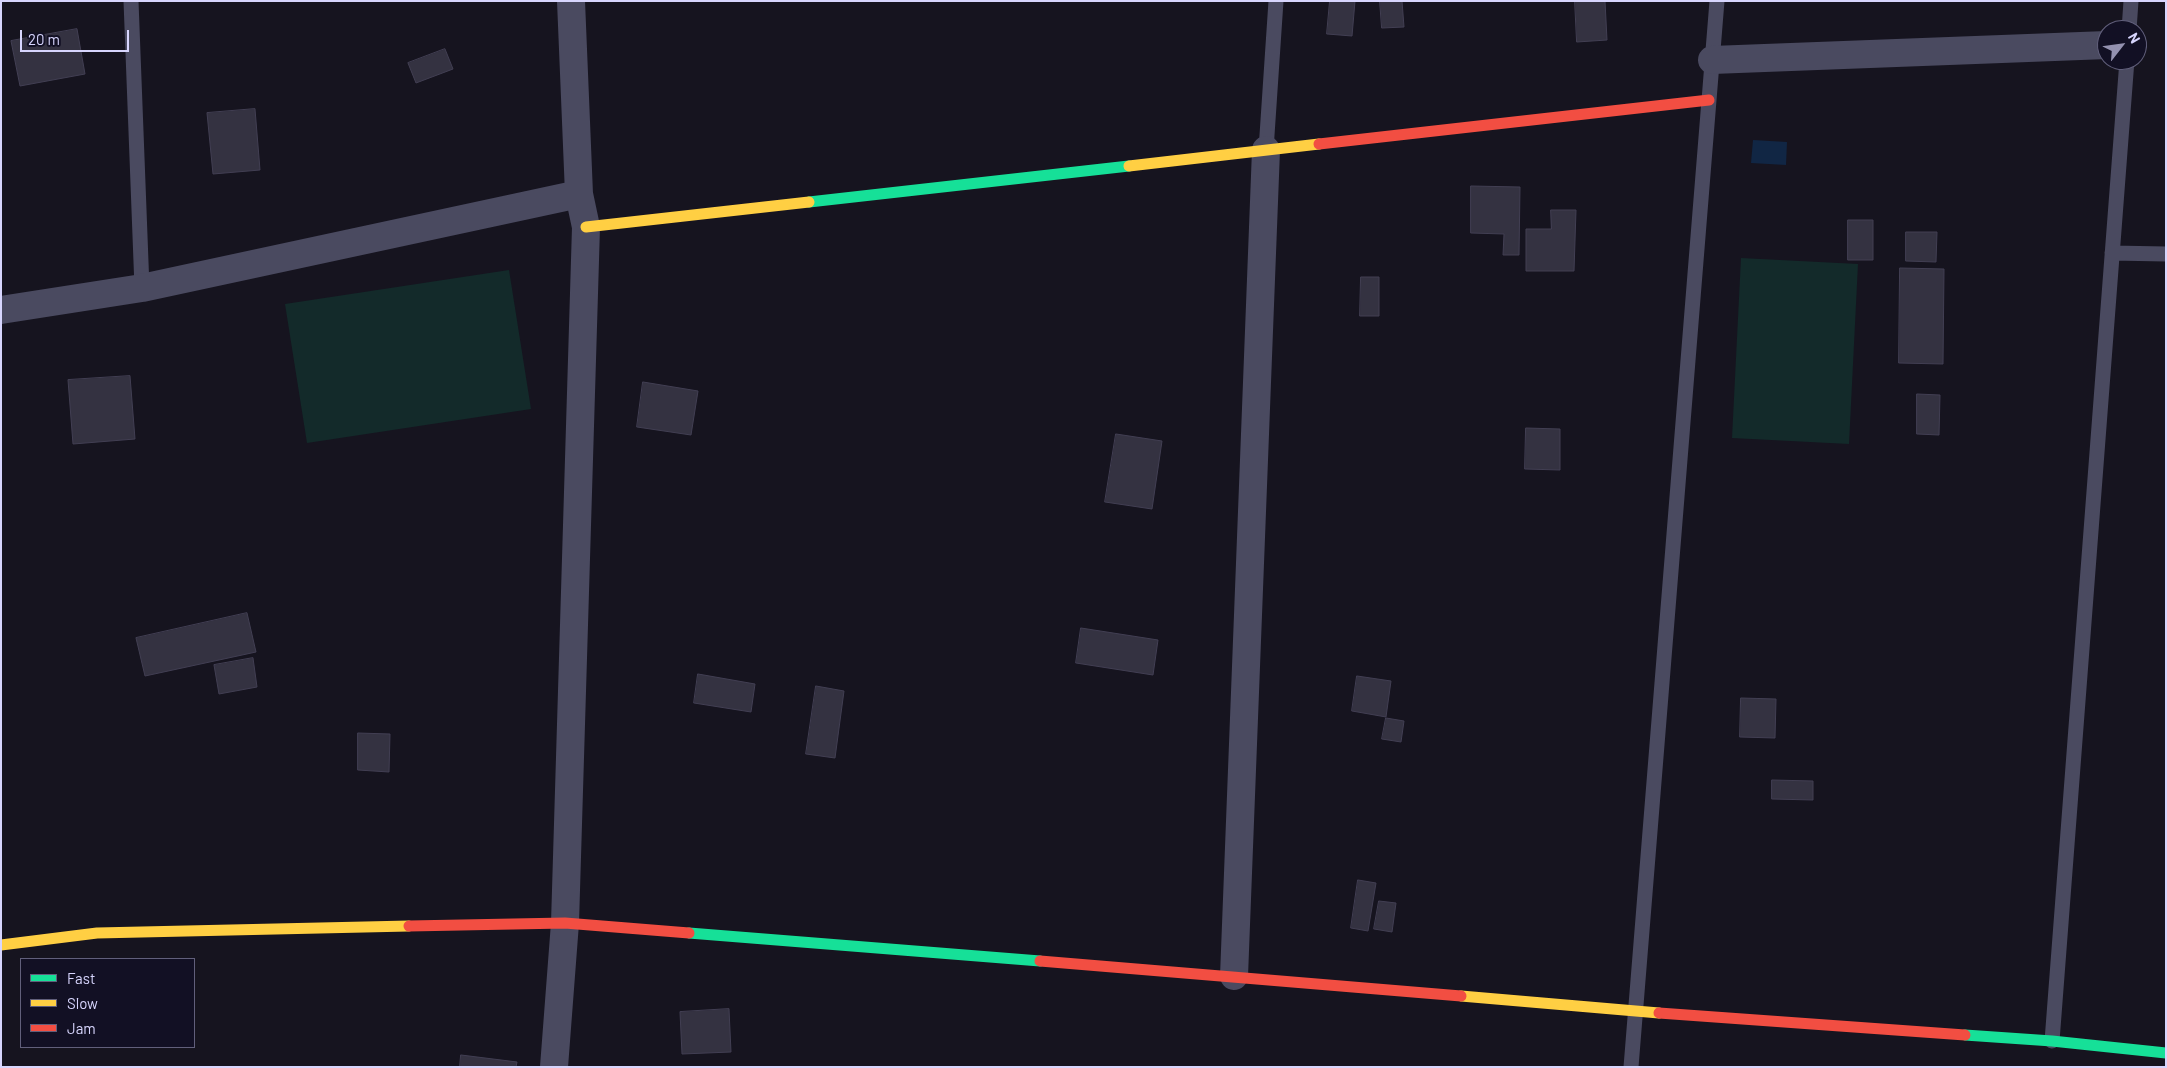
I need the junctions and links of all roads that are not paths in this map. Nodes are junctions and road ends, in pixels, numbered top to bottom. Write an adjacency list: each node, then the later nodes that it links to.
1 (131, 1): 16 (lane)
2 (571, 1): 12 (street)
3 (1276, 1): 11 (lane)
4 (1717, 1): 8 (lane)
5 (2131, 1): 6 (lane)
6 (2130, 20)
7 (2097, 45): 8 (street)
8 (1712, 60): 10 (lane)
9 (2126, 70): 14 (lane)
10 (1709, 100): 11 (street); 21 (lane)
11 (1266, 150): 13 (street); 20 (street)
12 (579, 194): 13 (street); 16 (street)
13 (586, 227): 18 (street)
14 (2112, 254): 15 (lane); 22 (lane)
15 (2166, 254)
16 (142, 288): 17 (street)
17 (1, 310)
18 (565, 923): 19 (street); 20 (street); 24 (street)
19 (1, 946)
20 (1234, 976): 21 (street)
21 (1636, 1011): 22 (street); 25 (lane)
22 (2052, 1041): 23 (street)
23 (2166, 1053)
24 (554, 1067)
25 (1632, 1067)

